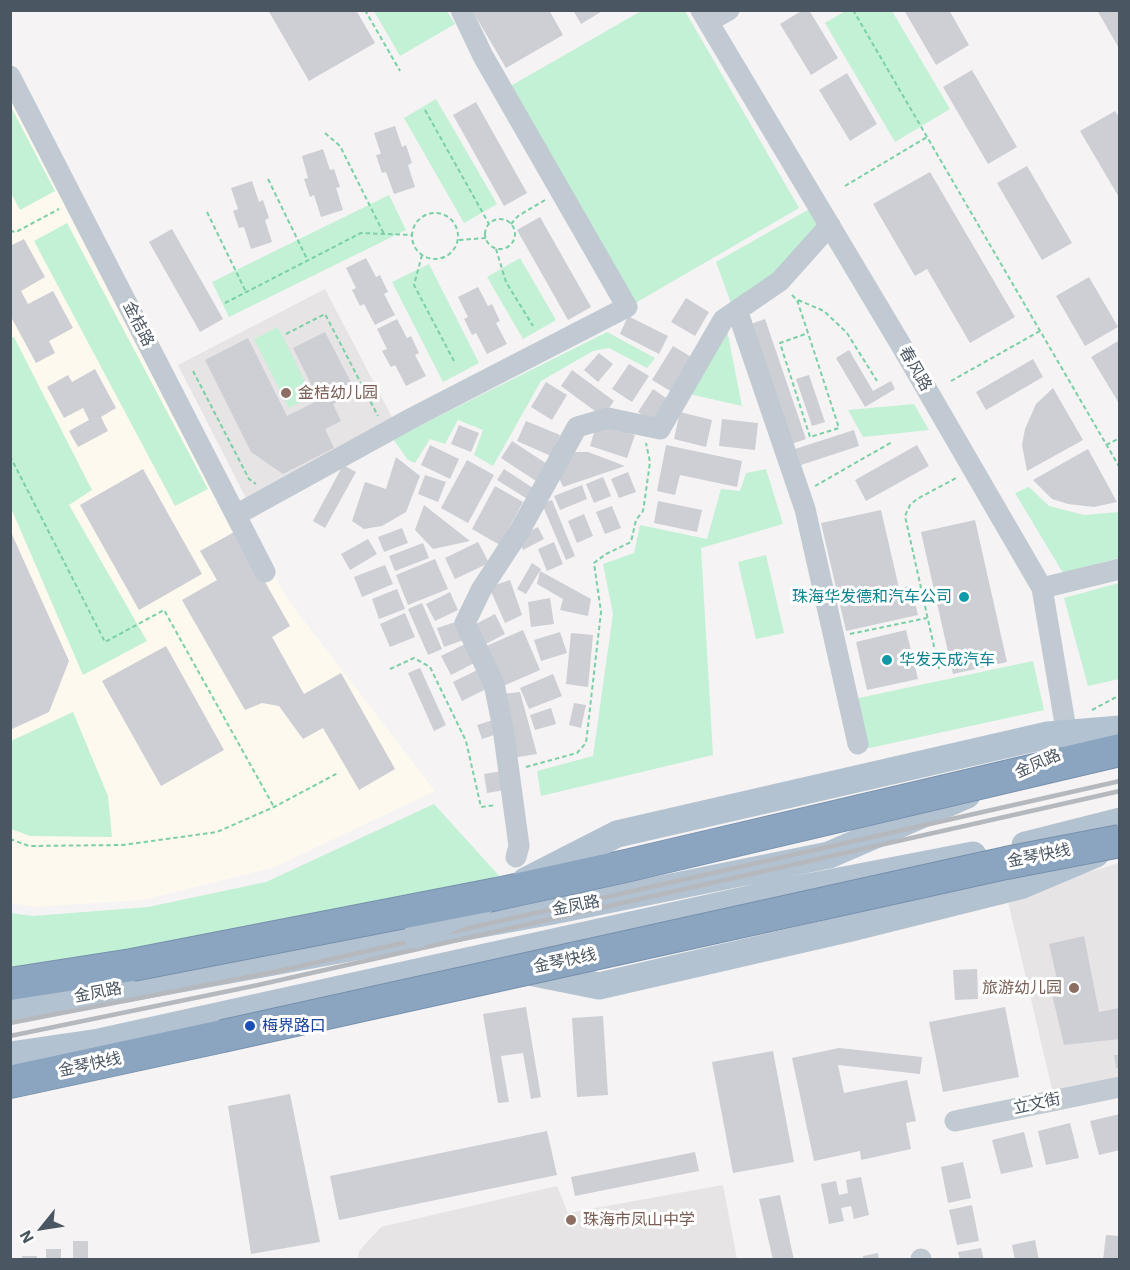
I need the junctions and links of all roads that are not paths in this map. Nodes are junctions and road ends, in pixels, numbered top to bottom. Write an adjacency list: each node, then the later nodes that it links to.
1 (461, 10): 7 (street)
2 (729, 10): 3 (street)
3 (705, 16): 5 (street, 春风路)
4 (10, 76): 7 (street, 金桔路)
5 (830, 225): 6 (street); 10 (street, 春风路)
6 (737, 310): 12 (street); 17 (street)
7 (236, 515): 9 (street, 金桔路)
8 (1119, 569): 10 (street)
9 (265, 572)
10 (1042, 588): 13 (street, 春风路)
11 (1119, 729): 13 (main road, 金凤路); 18 (main road, bridge)
12 (858, 744)
13 (1070, 750): 18 (main road, 金凤路)
14 (1119, 750): 20 (highway, bridge)
15 (1119, 822): 19 (main road, 金凤路)
16 (1119, 842): 19 (main road, bridge); 23 (highway, 金琴快线, bridge)
17 (516, 857)
18 (417, 935): 21 (main road, 金凤路)
19 (470, 961): 22 (main road, 金凤路)
20 (10, 984)
21 (10, 1010)
22 (10, 1055)
23 (10, 1082)
24 (1119, 1087): 25 (street, 立文街)
25 (955, 1122)

